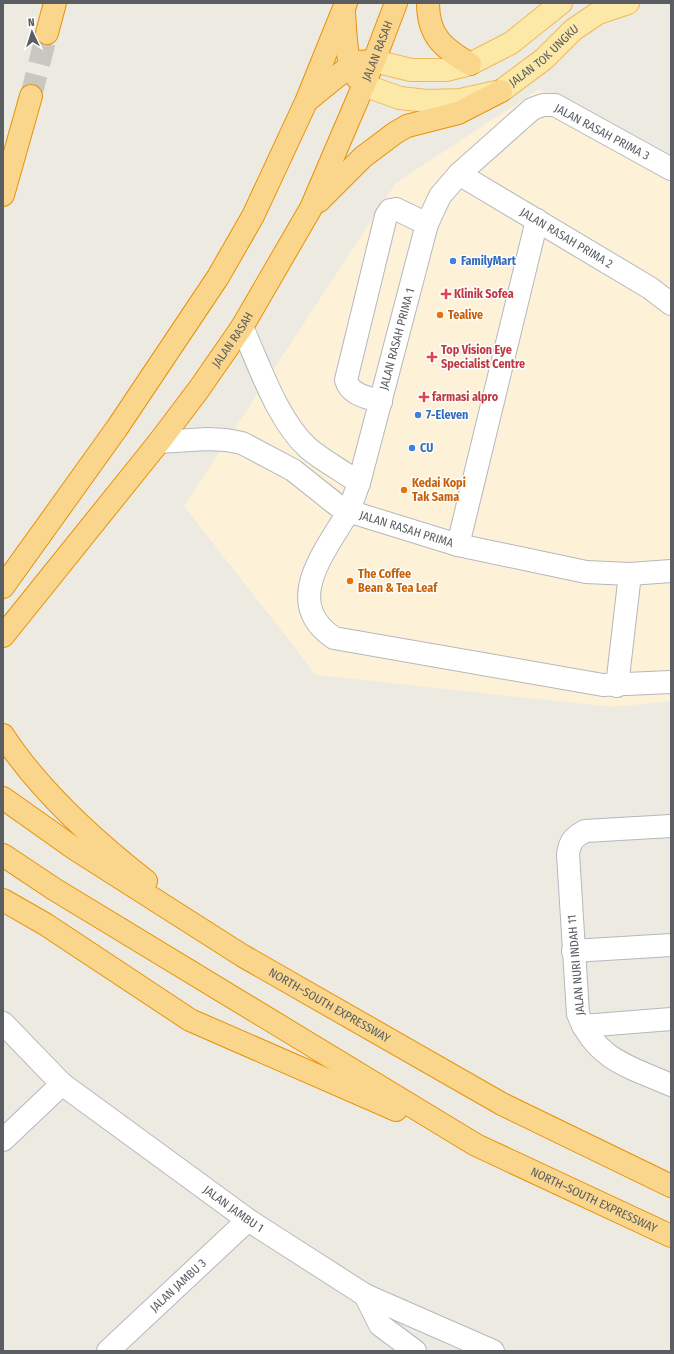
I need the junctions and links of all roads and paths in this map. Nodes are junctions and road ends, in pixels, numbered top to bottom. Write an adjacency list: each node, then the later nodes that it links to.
1 (55, 3): 7 (highway)
2 (396, 3): 8 (highway, JALAN RASAH)
3 (428, 3): 9 (highway)
4 (561, 3): 9 (main road)
5 (628, 3): 12 (main road, JALAN TOK UNGKU)
6 (345, 6): 10 (highway); 14 (highway)
7 (46, 33)
8 (374, 61): 9 (main road); 10 (highway); 11 (highway, JALAN RASAH)
9 (470, 64)
10 (351, 65): 11 (highway); 14 (highway)
11 (363, 85): 12 (main road, JALAN TOK UNGKU); 18 (highway, JALAN RASAH)
12 (501, 91): 18 (highway)
13 (31, 96): 17 (highway)
14 (306, 102): 30 (highway)
15 (671, 169): 16 (street, JALAN RASAH PRIMA 3)
16 (459, 174): 19 (street, JALAN RASAH PRIMA 2); 20 (street, JALAN RASAH PRIMA 1)
17 (3, 195)
18 (311, 208): 22 (highway, JALAN RASAH)
19 (537, 220): 21 (street, JALAN RASAH PRIMA 2); 27 (street)
20 (427, 224): 23 (street, JALAN RASAH PRIMA 1); 23 (street)
21 (671, 304)
22 (242, 326): 24 (highway, JALAN RASAH); 25 (street)
23 (381, 402): 25 (street, JALAN RASAH PRIMA 1)
24 (159, 442): 26 (street, JALAN RASAH PRIMA); 31 (highway, JALAN RASAH)
25 (359, 482): 26 (street, JALAN RASAH PRIMA 1)
26 (348, 511): 27 (street, JALAN RASAH PRIMA); 33 (street, JALAN RASAH PRIMA 1)
27 (458, 545): 29 (street, JALAN RASAH PRIMA)
28 (671, 571): 29 (street, JALAN RASAH PRIMA)
29 (630, 574): 33 (street)
30 (3, 587)
31 (3, 636)
32 (671, 682): 33 (street)
33 (617, 686)
34 (3, 734): 41 (highway)
35 (3, 798): 41 (highway, NORTH–SOUTH EXPRESSWAY)
36 (671, 826): 40 (street, JALAN NURI INDAH 11)
37 (3, 855): 48 (highway, NORTH–SOUTH EXPRESSWAY)
38 (3, 900): 48 (highway)
39 (671, 945): 40 (street)
40 (573, 951): 44 (street, JALAN NURI INDAH 11)
41 (243, 956): 49 (highway, NORTH–SOUTH EXPRESSWAY)
42 (671, 1019): 44 (street)
43 (3, 1023): 45 (street, JALAN JAMBU 1)
44 (583, 1026): 46 (street, JALAN NURI INDAH 11)
45 (62, 1084): 47 (street); 50 (street, JALAN JAMBU 1)
46 (671, 1085)
47 (3, 1140)
48 (476, 1145): 51 (highway, NORTH–SOUTH EXPRESSWAY)
49 (671, 1186)
50 (248, 1220): 52 (street, JALAN JAMBU 1); 53 (street, JALAN JAMBU 3)
51 (671, 1236)
52 (365, 1295): 54 (street); 55 (street, JALAN JAMBU 1)
53 (108, 1351)
54 (415, 1351)
55 (493, 1351)

